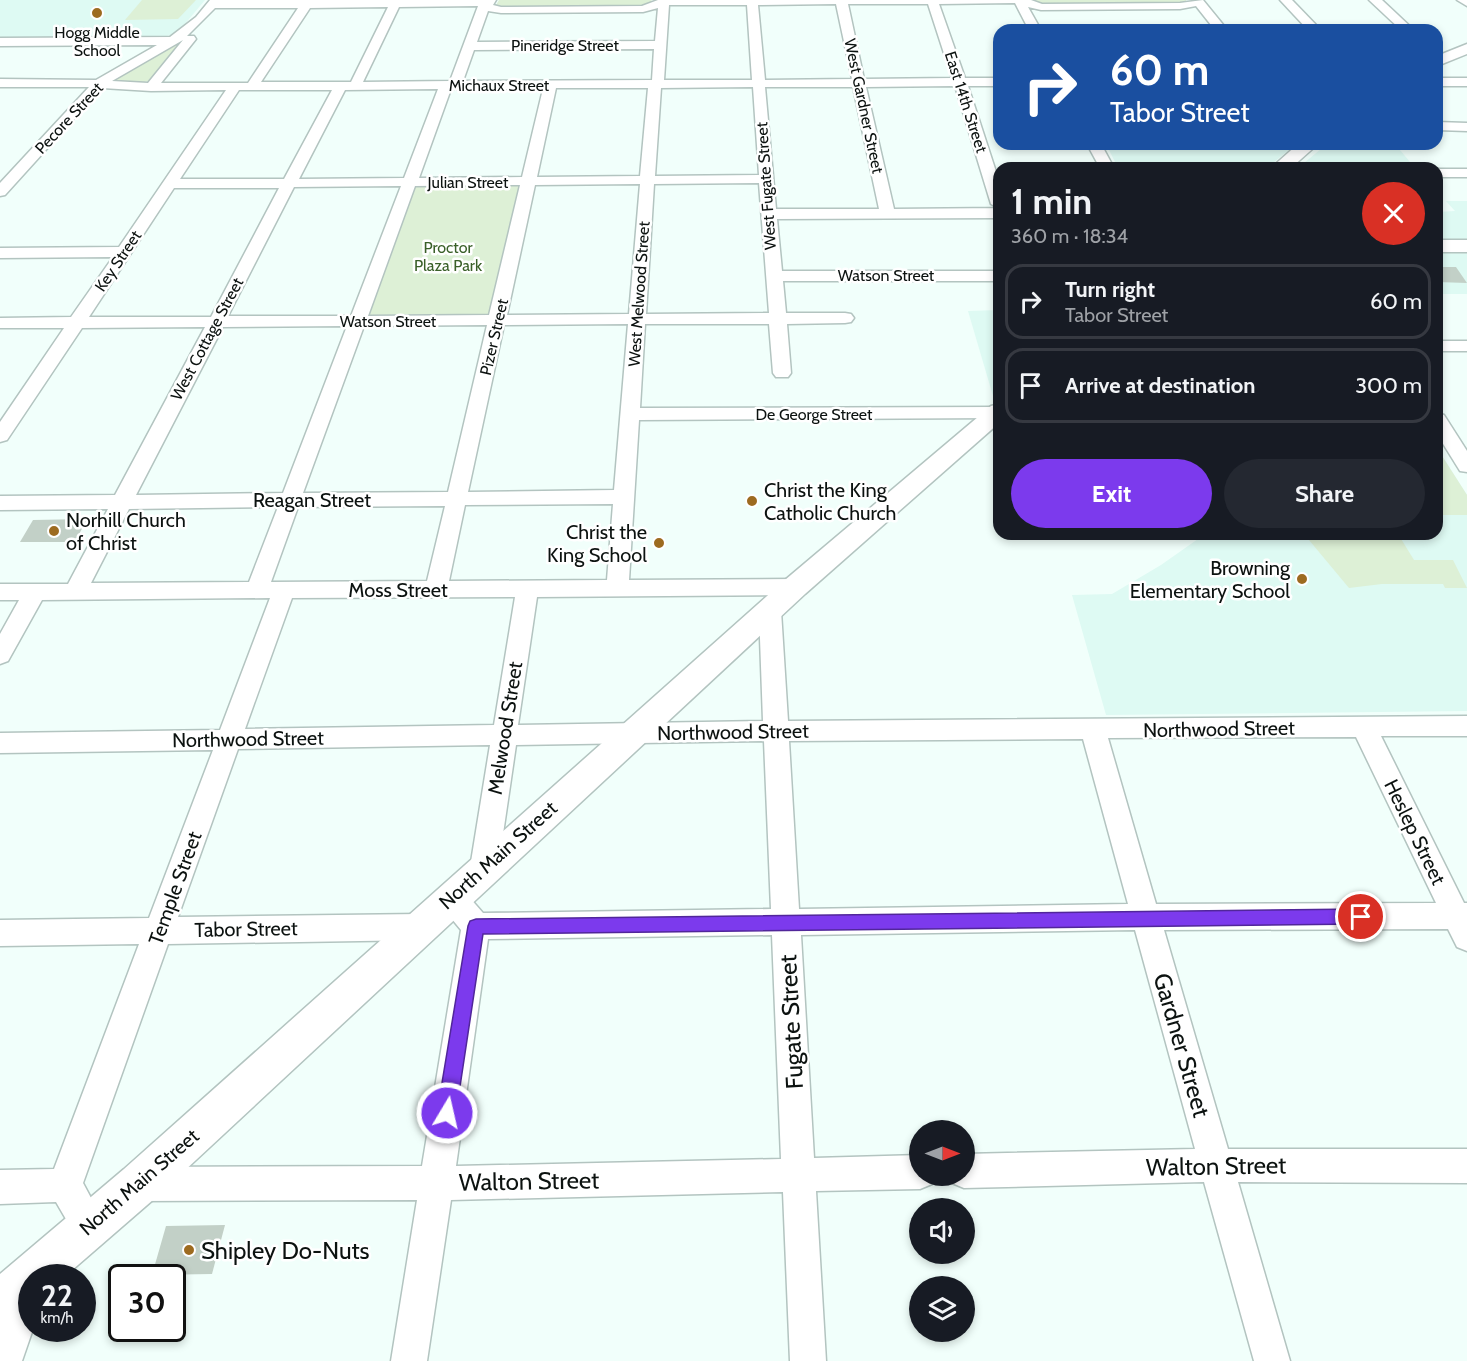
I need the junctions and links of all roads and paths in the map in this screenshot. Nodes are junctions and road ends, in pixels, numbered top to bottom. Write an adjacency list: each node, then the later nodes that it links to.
1 (932, 0): 2 (street); 10 (street); 25 (street, East 14th Street)
2 (1019, 0): 3 (street); 15 (street)
3 (1197, 0): 16 (street)
4 (1286, 0): 17 (street)
5 (1375, 0): 18 (street)
6 (1463, 0): 14 (street)
7 (487, 1): 8 (street); 13 (street); 22 (street, Temple Street)
8 (663, 1): 9 (street); 21 (street, West Melwood Street)
9 (752, 1): 10 (street); 33 (street, West Fugate Street)
10 (841, 1): 30 (street, West Gardner Street)
11 (214, 2): 12 (street); 19 (street, Pecore Street)
12 (307, 2): 13 (street); 39 (street)
13 (396, 2): 36 (street, West Cottage Street)
14 (1467, 3)
15 (1032, 24)
16 (1216, 24)
17 (1308, 24)
18 (1401, 24)
19 (176, 39): 20 (street); 31 (street, Pecore Street); 37 (street)
20 (0, 42)
21 (661, 45): 22 (street, Pineridge Street); 32 (street, West Melwood Street)
22 (469, 46): 34 (street, Temple Street)
23 (1467, 49): 24 (main road)
24 (1443, 57)
25 (962, 82): 26 (street, Michaux Street); 30 (street, Michaux Street); 52 (street, East 14th Street)
26 (993, 82)
27 (1443, 82): 28 (street)
28 (1467, 82)
29 (0, 83): 31 (street, Michaux Street)
30 (860, 83): 33 (street, Michaux Street); 54 (street, West Gardner Street)
31 (99, 84): 37 (street, Michaux Street); 53 (street, Pecore Street)
32 (657, 84): 33 (street, Michaux Street); 35 (street, Michaux Street); 47 (street, West Melwood Street)
33 (759, 84): 46 (street, West Fugate Street)
34 (450, 85): 35 (street, Michaux Street); 36 (street, Michaux Street); 49 (street, Temple Street)
35 (550, 85): 48 (street, Pizer Street)
36 (347, 86): 39 (street, Michaux Street); 50 (street, West Cottage Street)
37 (151, 87): 38 (street, Michaux Street)
38 (236, 87): 39 (street, Michaux Street); 51 (street, Key Street)
39 (252, 87)
40 (1443, 126): 41 (street)
41 (1467, 126)
42 (1302, 150): 43 (main road)
43 (1287, 162)
44 (1443, 173): 45 (street)
45 (1467, 173)
46 (766, 179): 47 (street, Julian Street); 56 (street, West Fugate Street)
47 (648, 180): 48 (street, Julian Street); 63 (street, West Melwood Street)
48 (529, 181): 49 (street, Julian Street); 66 (street, Pizer Street)
49 (409, 182): 50 (street, Julian Street); 67 (street, Temple Street)
50 (289, 183): 51 (street, Julian Street); 69 (street, West Cottage Street)
51 (170, 184): 59 (street, Key Street)
52 (993, 186)
53 (0, 192)
54 (886, 213): 55 (street); 56 (street)
55 (993, 213)
56 (768, 214): 61 (street, West Fugate Street)
57 (1443, 246): 58 (main road)
58 (1467, 246)
59 (124, 252): 60 (street); 68 (street, Key Street)
60 (0, 253)
61 (773, 276): 62 (street, Watson Street); 64 (street, West Fugate Street)
62 (993, 276)
63 (638, 318): 64 (street, Watson Street); 66 (street, Watson Street); 77 (street, West Melwood Street)
64 (777, 318): 65 (street, Watson Street); 73 (street, West Fugate Street)
65 (845, 318)
66 (498, 320): 67 (street, Watson Street); 83 (street, Pizer Street)
67 (357, 321): 69 (street, Watson Street); 84 (street, Temple Street)
68 (77, 322): 69 (street, Watson Street); 70 (street, Watson Street); 75 (street, Key Street)
69 (216, 322): 85 (street, West Cottage Street)
70 (0, 323)
71 (1443, 346): 72 (street)
72 (1467, 346)
73 (782, 373)
74 (0, 404): 75 (street)
75 (21, 404): 80 (street, Key Street)
76 (993, 412): 77 (street, De George Street)
77 (631, 414): 82 (street, West Melwood Street)
78 (993, 416): 87 (main road, North Main Street)
79 (1443, 428): 81 (street)
80 (0, 436)
81 (1467, 466)
82 (624, 497): 83 (street, Reagan Street); 88 (street, West Melwood Street)
83 (457, 499): 84 (street, Reagan Street); 89 (street, Pizer Street)
84 (291, 500): 85 (street, Reagan Street); 91 (street, Temple Street)
85 (122, 502): 86 (street, Reagan Street); 94 (street, West Cottage Street)
86 (0, 503)
87 (795, 587): 88 (street, Moss Street); 95 (main road, North Main Street)
88 (617, 588): 90 (street, Moss Street)
89 (436, 589): 90 (street, Moss Street); 91 (street, Moss Street)
90 (527, 589): 102 (street, Melwood Street)
91 (270, 590): 94 (street, Moss Street); 103 (street, Temple Street)
92 (0, 592): 93 (street, Moss Street)
93 (35, 592): 94 (street, Moss Street); 96 (street)
94 (75, 592)
95 (770, 611): 100 (street, Fugate Street); 101 (main road, North Main Street)
96 (0, 655)
97 (1467, 726): 98 (street, Northwood Street)
98 (1364, 727): 99 (street, Northwood Street); 109 (street, Heslep Street)
99 (1093, 730): 100 (street, Northwood Street); 107 (street, Gardner Street)
100 (777, 731): 101 (street, Northwood Street); 108 (street, Fugate Street)
101 (633, 734): 102 (street, Northwood Street); 105 (main road, North Main Street)
102 (504, 735): 103 (street, Northwood Street); 105 (street, Melwood Street)
103 (229, 740): 104 (street, Northwood Street); 112 (street, Temple Street)
104 (0, 743)
105 (483, 868): 106 (main road, North Main Street)
106 (452, 898): 110 (street); 111 (main road, North Main Street)
107 (1146, 917): 108 (street); 109 (street); 114 (street, Gardner Street)
108 (787, 922): 110 (street); 118 (street, Fugate Street)
109 (1463, 924)
110 (476, 926): 119 (street)
111 (420, 927): 112 (street, Tabor Street); 120 (main road, North Main Street)
112 (159, 931): 113 (street, Tabor Street); 121 (street, Temple Street)
113 (0, 933)
114 (1216, 1165): 115 (street, Walton Street); 116 (street, Walton Street); 131 (street, Gardner Street)
115 (1467, 1166)
116 (975, 1171)
117 (909, 1172): 118 (street, Walton Street)
118 (798, 1175): 119 (street, Walton Street); 130 (street, Fugate Street)
119 (435, 1183): 120 (street, Walton Street); 129 (street)
120 (139, 1184): 123 (main road, North Main Street)
121 (65, 1185): 122 (street); 123 (street)
122 (0, 1187)
123 (89, 1226): 124 (main road, North Main Street)
124 (45, 1264)
125 (18, 1287): 126 (main road, North Main Street)
126 (0, 1303)
127 (18, 1318): 128 (street)
128 (4, 1361)
129 (409, 1361)
130 (808, 1361)
131 (1272, 1361)

